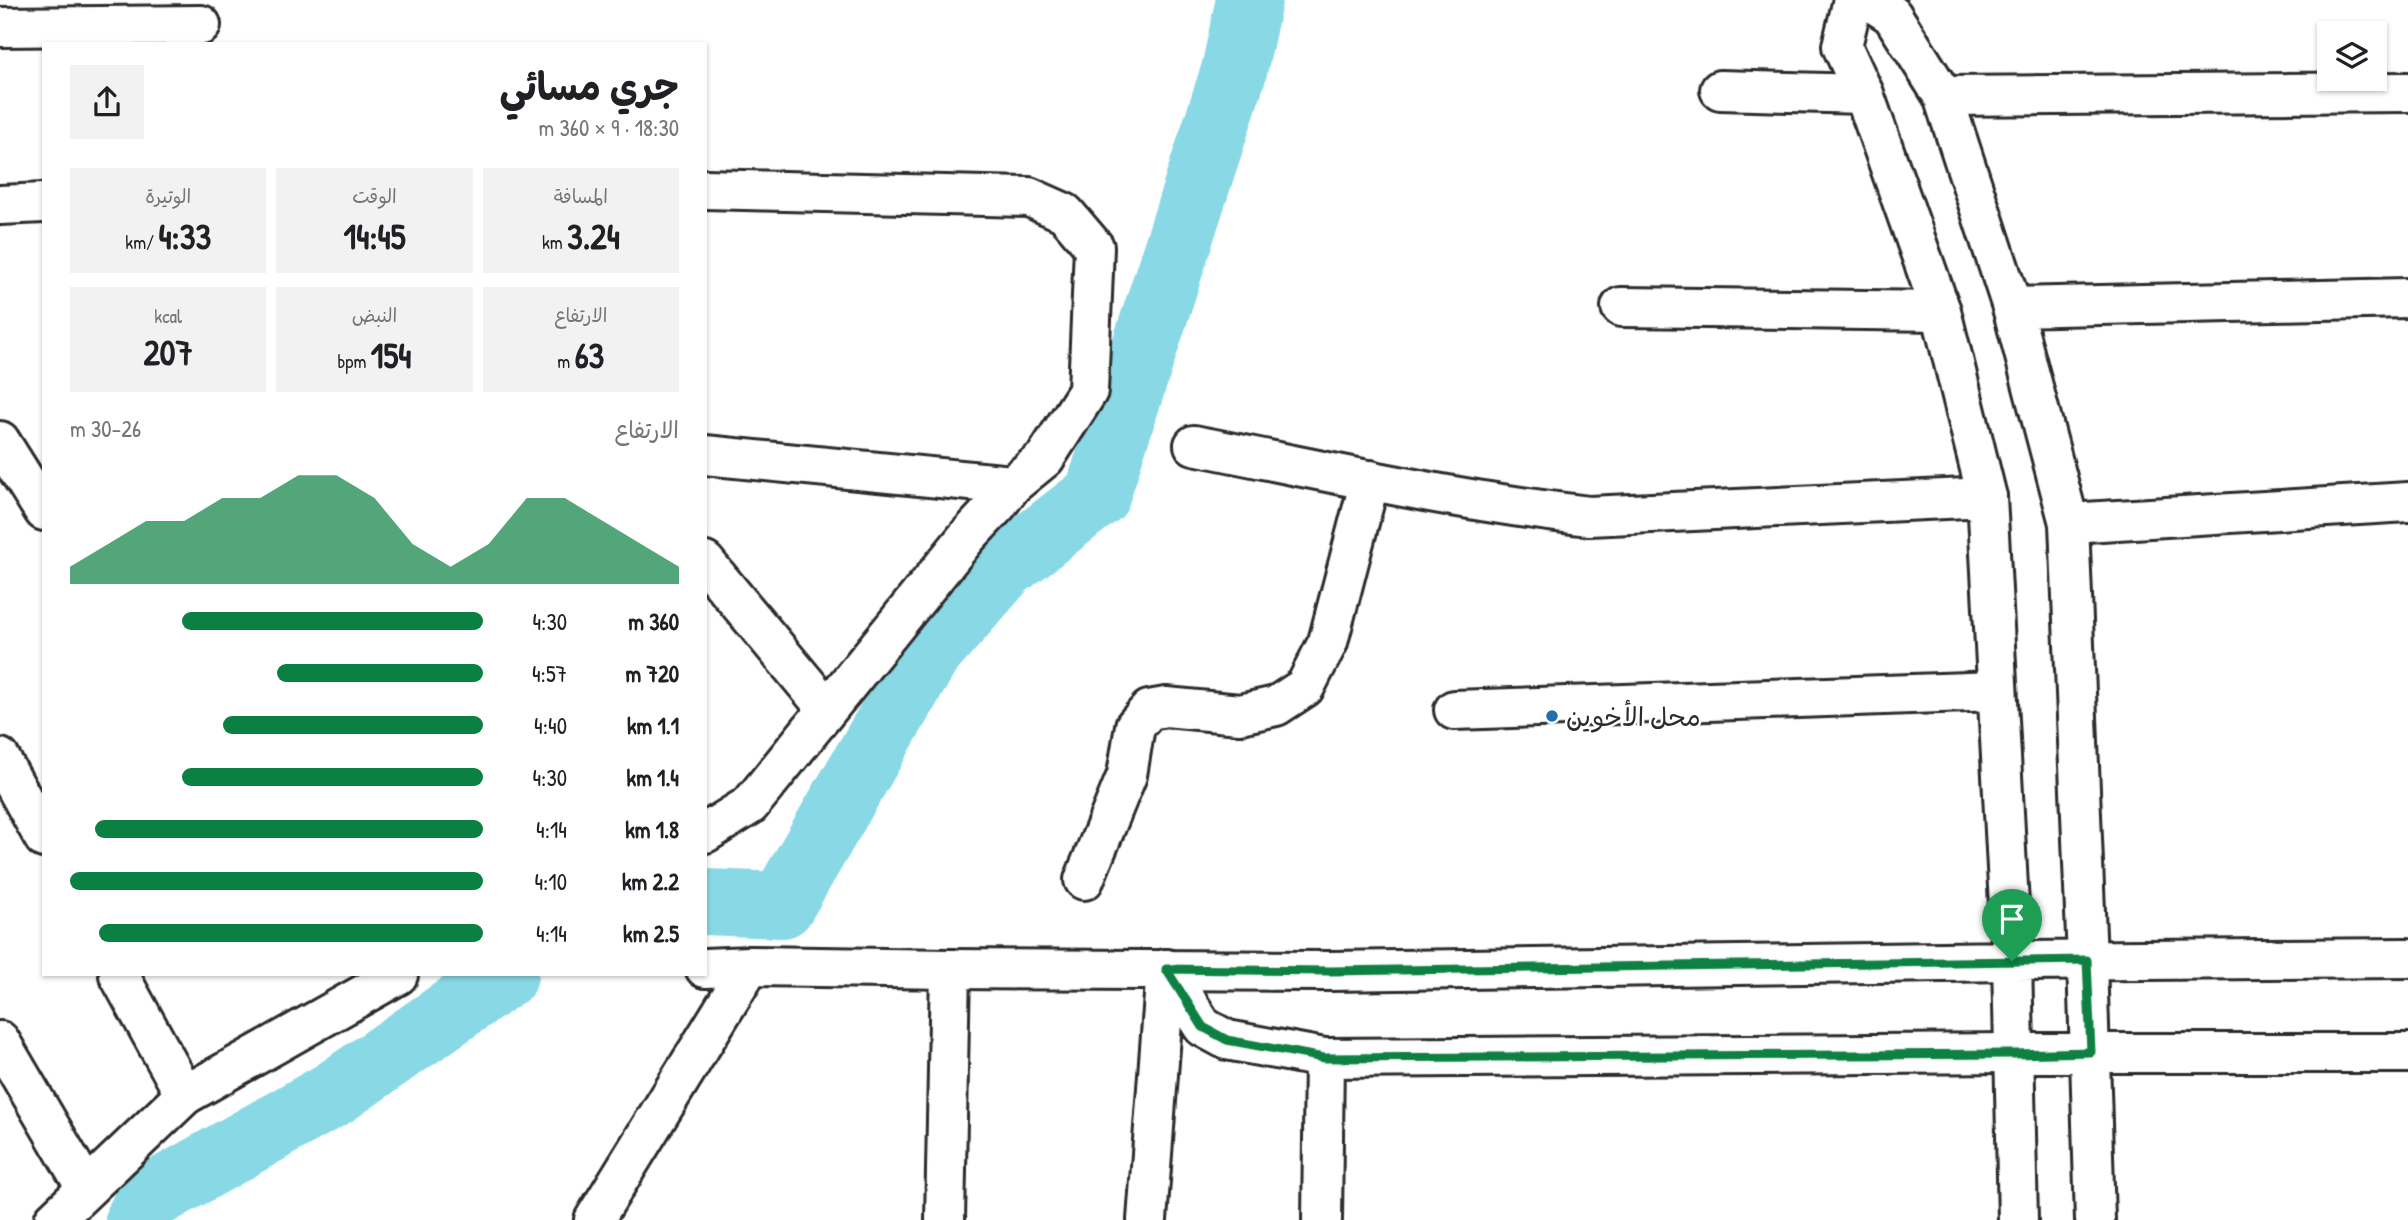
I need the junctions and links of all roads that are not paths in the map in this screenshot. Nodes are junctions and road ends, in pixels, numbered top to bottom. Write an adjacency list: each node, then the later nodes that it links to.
1 (1853, 0): 7 (street)
2 (1869, 0): 8 (street)
3 (201, 23): 4 (street)
4 (0, 27)
5 (1720, 90): 7 (street)
6 (2408, 92): 8 (street)
7 (1864, 94): 15 (street)
8 (1943, 96): 14 (street)
9 (707, 189): 20 (street)
10 (42, 203): 11 (street)
11 (0, 205)
12 (2408, 298): 14 (street)
13 (1621, 307): 15 (street)
14 (2012, 307): 24 (street)
15 (1941, 311): 21 (street)
16 (0, 441): 23 (street)
17 (1194, 445): 19 (street)
18 (707, 456): 20 (street)
19 (1370, 480): 21 (street); 32 (street)
20 (1012, 485): 27 (street)
21 (1987, 497): 26 (street)
22 (2408, 502): 24 (street)
23 (42, 507)
24 (2069, 523): 34 (street)
25 (707, 564): 27 (street)
26 (1997, 691): 28 (street); 35 (street)
27 (827, 709): 30 (street)
28 (1454, 710)
29 (0, 758): 31 (street)
30 (707, 832)
31 (42, 834)
32 (1084, 880)
33 (2408, 958): 34 (street)
34 (2087, 960): 35 (street); 44 (street)
35 (2012, 961): 39 (street); 46 (street)
36 (750, 966): 37 (street); 38 (street); 51 (street)
37 (707, 968)
38 (950, 969): 39 (street); 52 (street)
39 (1166, 969): 47 (street); 53 (street)
40 (120, 976): 48 (street)
41 (394, 976): 42 (street)
42 (344, 988): 48 (street)
43 (0, 1041): 49 (street)
44 (2091, 1052): 45 (street); 46 (street); 56 (street)
45 (2408, 1053)
46 (2015, 1054): 47 (street); 55 (street)
47 (1324, 1058): 54 (street)
48 (185, 1095): 49 (street)
49 (86, 1188): 50 (street)
50 (54, 1220)
51 (594, 1220)
52 (945, 1220)
53 (1147, 1220)
54 (1322, 1220)
55 (2018, 1220)
56 (2095, 1220)

